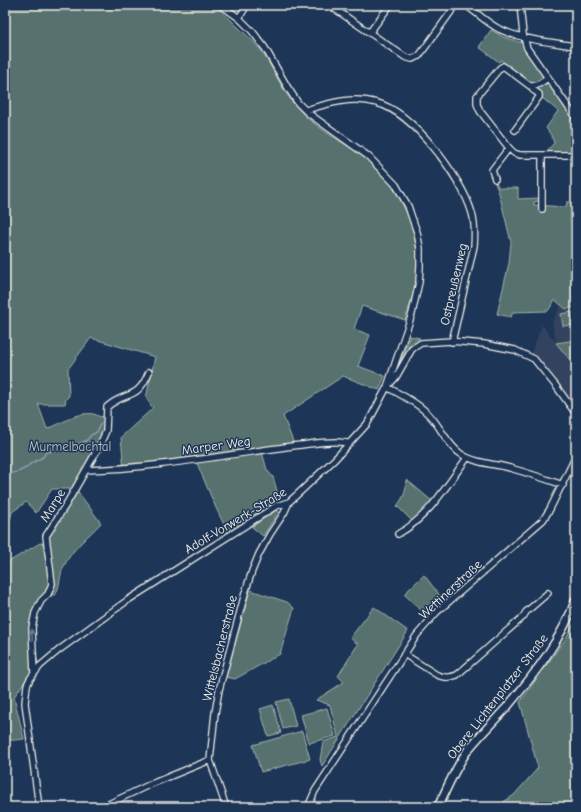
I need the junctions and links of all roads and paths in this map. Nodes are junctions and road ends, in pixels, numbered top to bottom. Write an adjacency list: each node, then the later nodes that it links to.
1 (221, 5): 8 (street, Adolf-Vorwerk-Straße)
2 (247, 5): 8 (street)
3 (390, 5): 9 (street)
4 (456, 5): 9 (street)
5 (466, 5): 10 (street)
6 (520, 5): 10 (street)
7 (332, 7): 9 (street)
8 (239, 18): 14 (street, Adolf-Vorwerk-Straße)
9 (370, 32)
10 (524, 38): 11 (street); 12 (street)
11 (576, 46)
12 (548, 78): 13 (street); 15 (street)
13 (533, 86): 16 (street); 17 (street)
14 (306, 110): 22 (street, Ostpreußenweg); 24 (street, Adolf-Vorwerk-Straße)
15 (576, 118)
16 (515, 130)
17 (509, 148): 18 (street); 20 (street)
18 (542, 155): 19 (street); 21 (street)
19 (576, 155)
20 (495, 179)
21 (540, 205)
22 (452, 342): 24 (street); 25 (street)
23 (149, 372): 29 (street, Marpe)
24 (387, 388): 26 (street, Adolf-Vorwerk-Straße); 28 (street)
25 (576, 414)
26 (349, 444): 29 (street, Marper Weg); 31 (street, Adolf-Vorwerk-Straße)
27 (576, 456): 30 (street, Wettinerstraße)
28 (467, 458): 30 (street); 32 (street)
29 (86, 470): 36 (street, Marpe, one-way to 29)
30 (563, 485): 35 (street, Wettinerstraße)
31 (289, 502): 36 (street, Adolf-Vorwerk-Straße); 37 (street, Wittelsbacherstraße)
32 (398, 534)
33 (548, 593): 35 (street)
34 (576, 599): 43 (main road, Obere Lichtenplatzer Straße)
35 (404, 654): 42 (street, Wettinerstraße)
36 (34, 674): 39 (street, Adolf-Vorwerk-Straße)
37 (210, 760): 38 (street); 41 (street, Wittelsbacherstraße)
38 (112, 804): 40 (street)
39 (39, 807)
40 (102, 807)
41 (226, 807)
42 (308, 807)
43 (438, 807)

